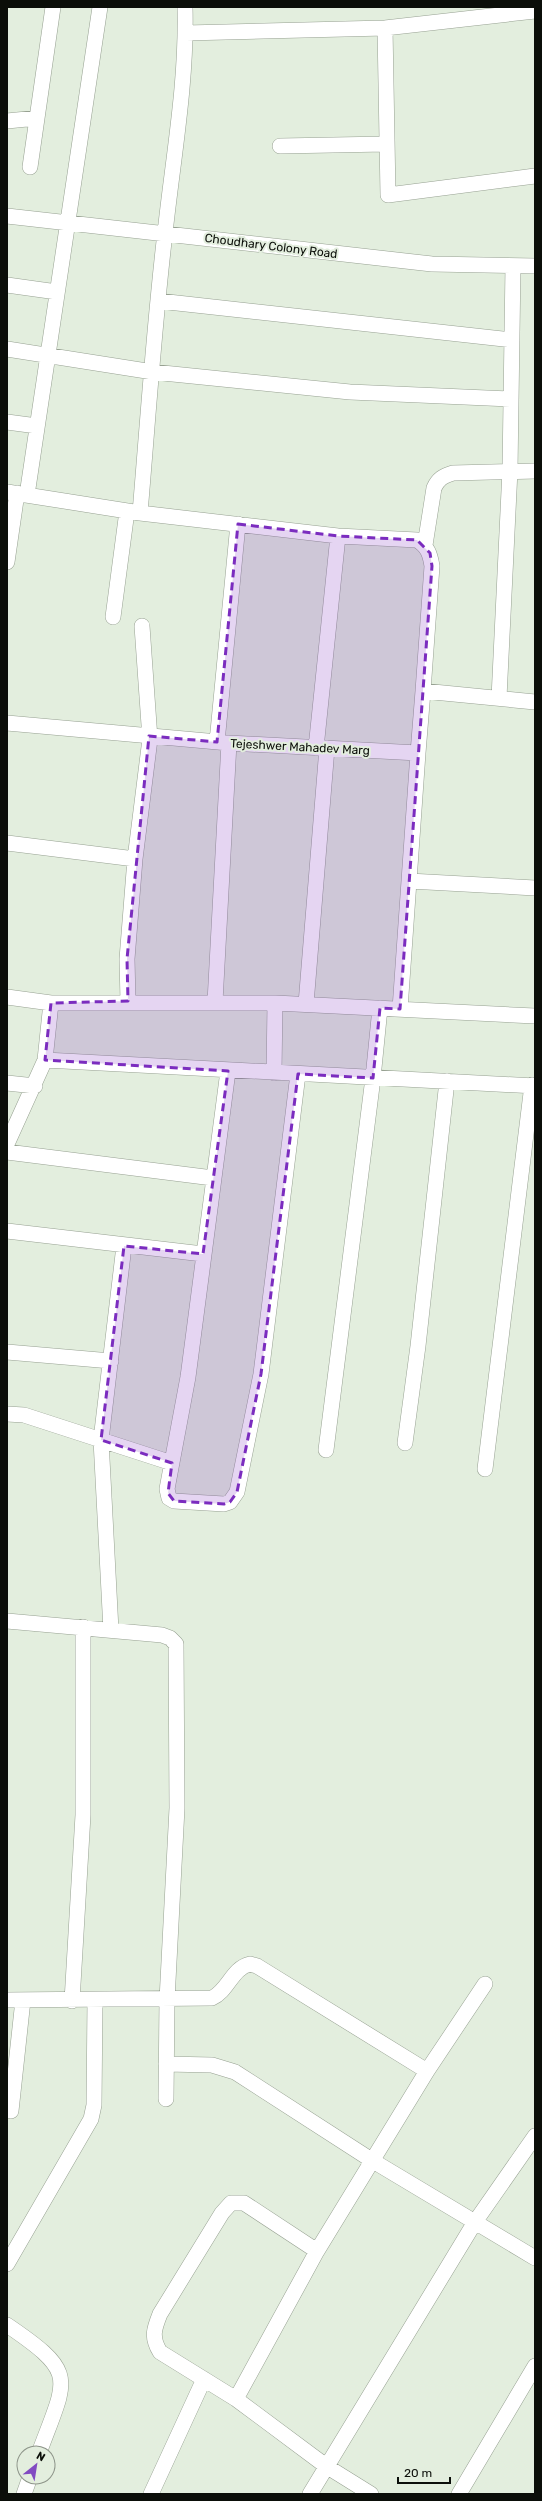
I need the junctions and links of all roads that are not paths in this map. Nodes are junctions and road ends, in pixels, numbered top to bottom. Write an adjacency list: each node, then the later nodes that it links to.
1 (53, 7): 7 (street)
2 (100, 7): 14 (street)
3 (185, 7): 6 (street)
4 (535, 11): 5 (street)
5 (385, 28): 6 (street); 9 (street)
6 (186, 33): 15 (street)
7 (37, 118): 8 (street); 11 (street)
8 (7, 121)
9 (386, 144): 10 (street); 12 (street)
10 (280, 146)
11 (30, 167)
12 (535, 176)
13 (7, 216): 14 (street, Choudhary Colony Road)
14 (67, 222): 15 (street, Choudhary Colony Road); 19 (street)
15 (165, 232): 16 (street, Choudhary Colony Road); 20 (street)
16 (513, 266): 17 (street, Choudhary Colony Road); 21 (street)
17 (535, 266)
18 (7, 285): 19 (street)
19 (57, 292): 23 (street)
20 (159, 300): 21 (street); 24 (street)
21 (512, 340): 25 (street)
22 (7, 349): 23 (street)
23 (48, 355): 24 (street); 27 (street)
24 (153, 372): 25 (street); 31 (street)
25 (511, 399): 28 (street)
26 (7, 422): 27 (street)
27 (37, 426): 30 (street)
28 (510, 470): 29 (street); 34 (street); 39 (street)
29 (535, 471)
30 (17, 493): 31 (street); 35 (street)
31 (134, 512): 32 (street); 36 (street)
32 (238, 524): 33 (street); 43 (street)
33 (338, 536): 34 (street); 44 (street)
34 (425, 545): 38 (street)
35 (7, 562)
36 (113, 617)
37 (142, 626): 42 (street)
38 (423, 691): 39 (street); 45 (street)
39 (499, 698): 40 (street)
40 (535, 702)
41 (7, 723): 42 (street, Tejeshwer Mahadev Marg)
42 (149, 736): 43 (street, Tejeshwer Mahadev Marg); 47 (street)
43 (223, 743): 44 (street, Tejeshwer Mahadev Marg); 52 (street)
44 (322, 748): 45 (street, Tejeshwer Mahadev Marg); 55 (street)
45 (418, 753): 48 (street)
46 (7, 843): 47 (street)
47 (135, 859): 51 (street)
48 (409, 881): 49 (street); 57 (street)
49 (535, 888)
50 (7, 997): 54 (street)
51 (128, 1001): 52 (street); 54 (street)
52 (215, 1002): 53 (street)
53 (275, 1002): 55 (street); 61 (street)
54 (51, 1003): 59 (street)
55 (306, 1004): 56 (street)
56 (380, 1008): 57 (street); 63 (street)
57 (400, 1009): 58 (street)
58 (535, 1016)
59 (45, 1060): 60 (street); 66 (street)
60 (228, 1071): 61 (street); 70 (street)
61 (274, 1073): 62 (street)
62 (298, 1074): 63 (street); 80 (street)
63 (373, 1078): 64 (street); 79 (street)
64 (447, 1081): 67 (street); 78 (street)
65 (7, 1083): 66 (street)
66 (35, 1086): 68 (street)
67 (534, 1086): 81 (street)
68 (7, 1144)
69 (7, 1152): 70 (street)
70 (213, 1178): 73 (street)
71 (7, 1231): 72 (street)
72 (124, 1246): 73 (street); 75 (street)
73 (203, 1254): 80 (street)
74 (7, 1352): 75 (street)
75 (111, 1361): 77 (street)
76 (7, 1414): 77 (street)
77 (102, 1440): 80 (street); 84 (street)
78 (405, 1443)
79 (326, 1450)
80 (172, 1463)
81 (485, 1469)
82 (7, 1621): 83 (street)
83 (83, 1628): 84 (street); 89 (street)
84 (111, 1630): 88 (street)
85 (485, 1984): 92 (street)
86 (7, 2000): 87 (street)
87 (23, 2000): 89 (street); 94 (street)
88 (167, 2000): 90 (street); 91 (street); 92 (street)
89 (72, 2001): 90 (street)
90 (95, 2001): 100 (street)
91 (166, 2064): 93 (street); 96 (street)
92 (427, 2071): 96 (street)
93 (166, 2100)
94 (11, 2112)
95 (535, 2136): 97 (street)
96 (373, 2161): 97 (street); 98 (street)
97 (475, 2222): 99 (street); 106 (street)
98 (317, 2251): 103 (street); 104 (street)
99 (535, 2258)
100 (7, 2264)
101 (7, 2325): 105 (street)
102 (535, 2366): 110 (street)
103 (204, 2379): 104 (street); 107 (street)
104 (236, 2399): 106 (street)
105 (42, 2445)
106 (326, 2466): 108 (street); 109 (street)
107 (151, 2494)
108 (310, 2494)
109 (371, 2494)
110 (459, 2494)

